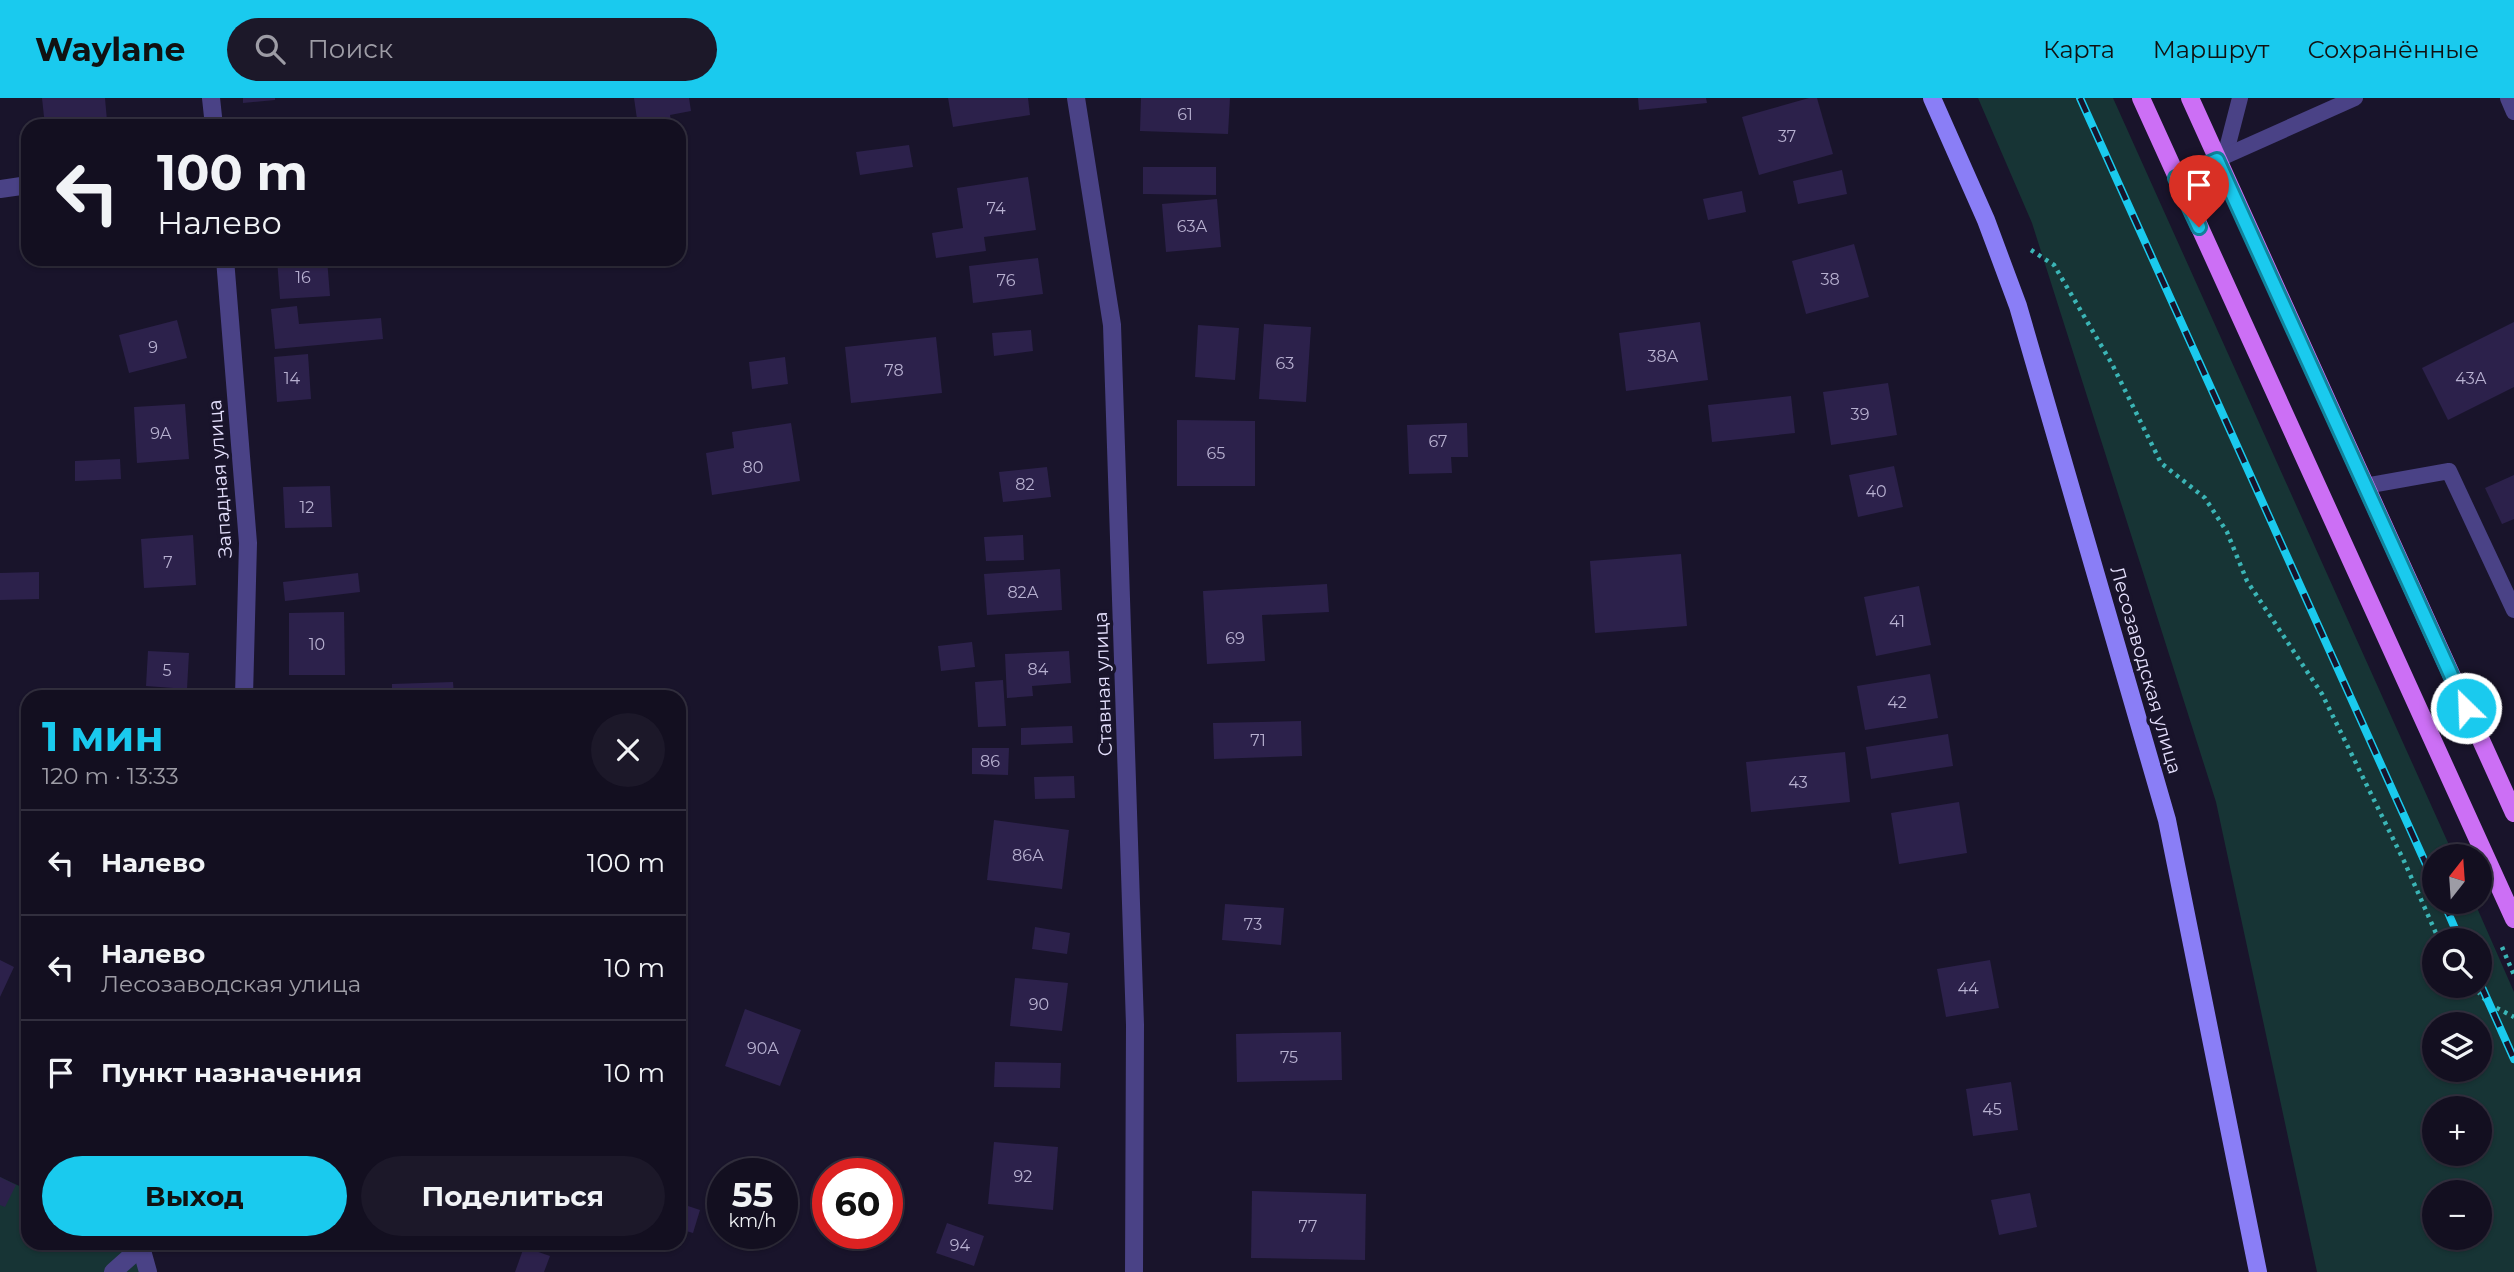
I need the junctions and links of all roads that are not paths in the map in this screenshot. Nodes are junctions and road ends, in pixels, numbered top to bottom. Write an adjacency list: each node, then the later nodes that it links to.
1 (211, 98): 10 (street)
2 (1076, 98): 25 (street, Ставная улица)
3 (1933, 98): 26 (street, Лесозаводская улица)
4 (2141, 98): 12 (main road)
5 (2190, 98): 11 (main road)
6 (2240, 98): 11 (lane)
7 (2355, 98): 11 (lane)
8 (2508, 98): 9 (lane)
9 (2514, 112)
10 (213, 119)
11 (2221, 158): 12 (lane); 16 (main road)
12 (2176, 178): 20 (main road)
13 (21, 187): 14 (street)
14 (0, 189)
15 (226, 266): 18 (street, Западная улица)
16 (2365, 486): 17 (lane); 19 (main road)
17 (2514, 610)
18 (244, 690)
19 (2513, 808)
20 (2514, 919)
21 (137, 1250): 23 (street)
22 (143, 1250): 24 (street)
23 (113, 1272)
24 (148, 1272)
25 (1133, 1272)
26 (2258, 1272)

